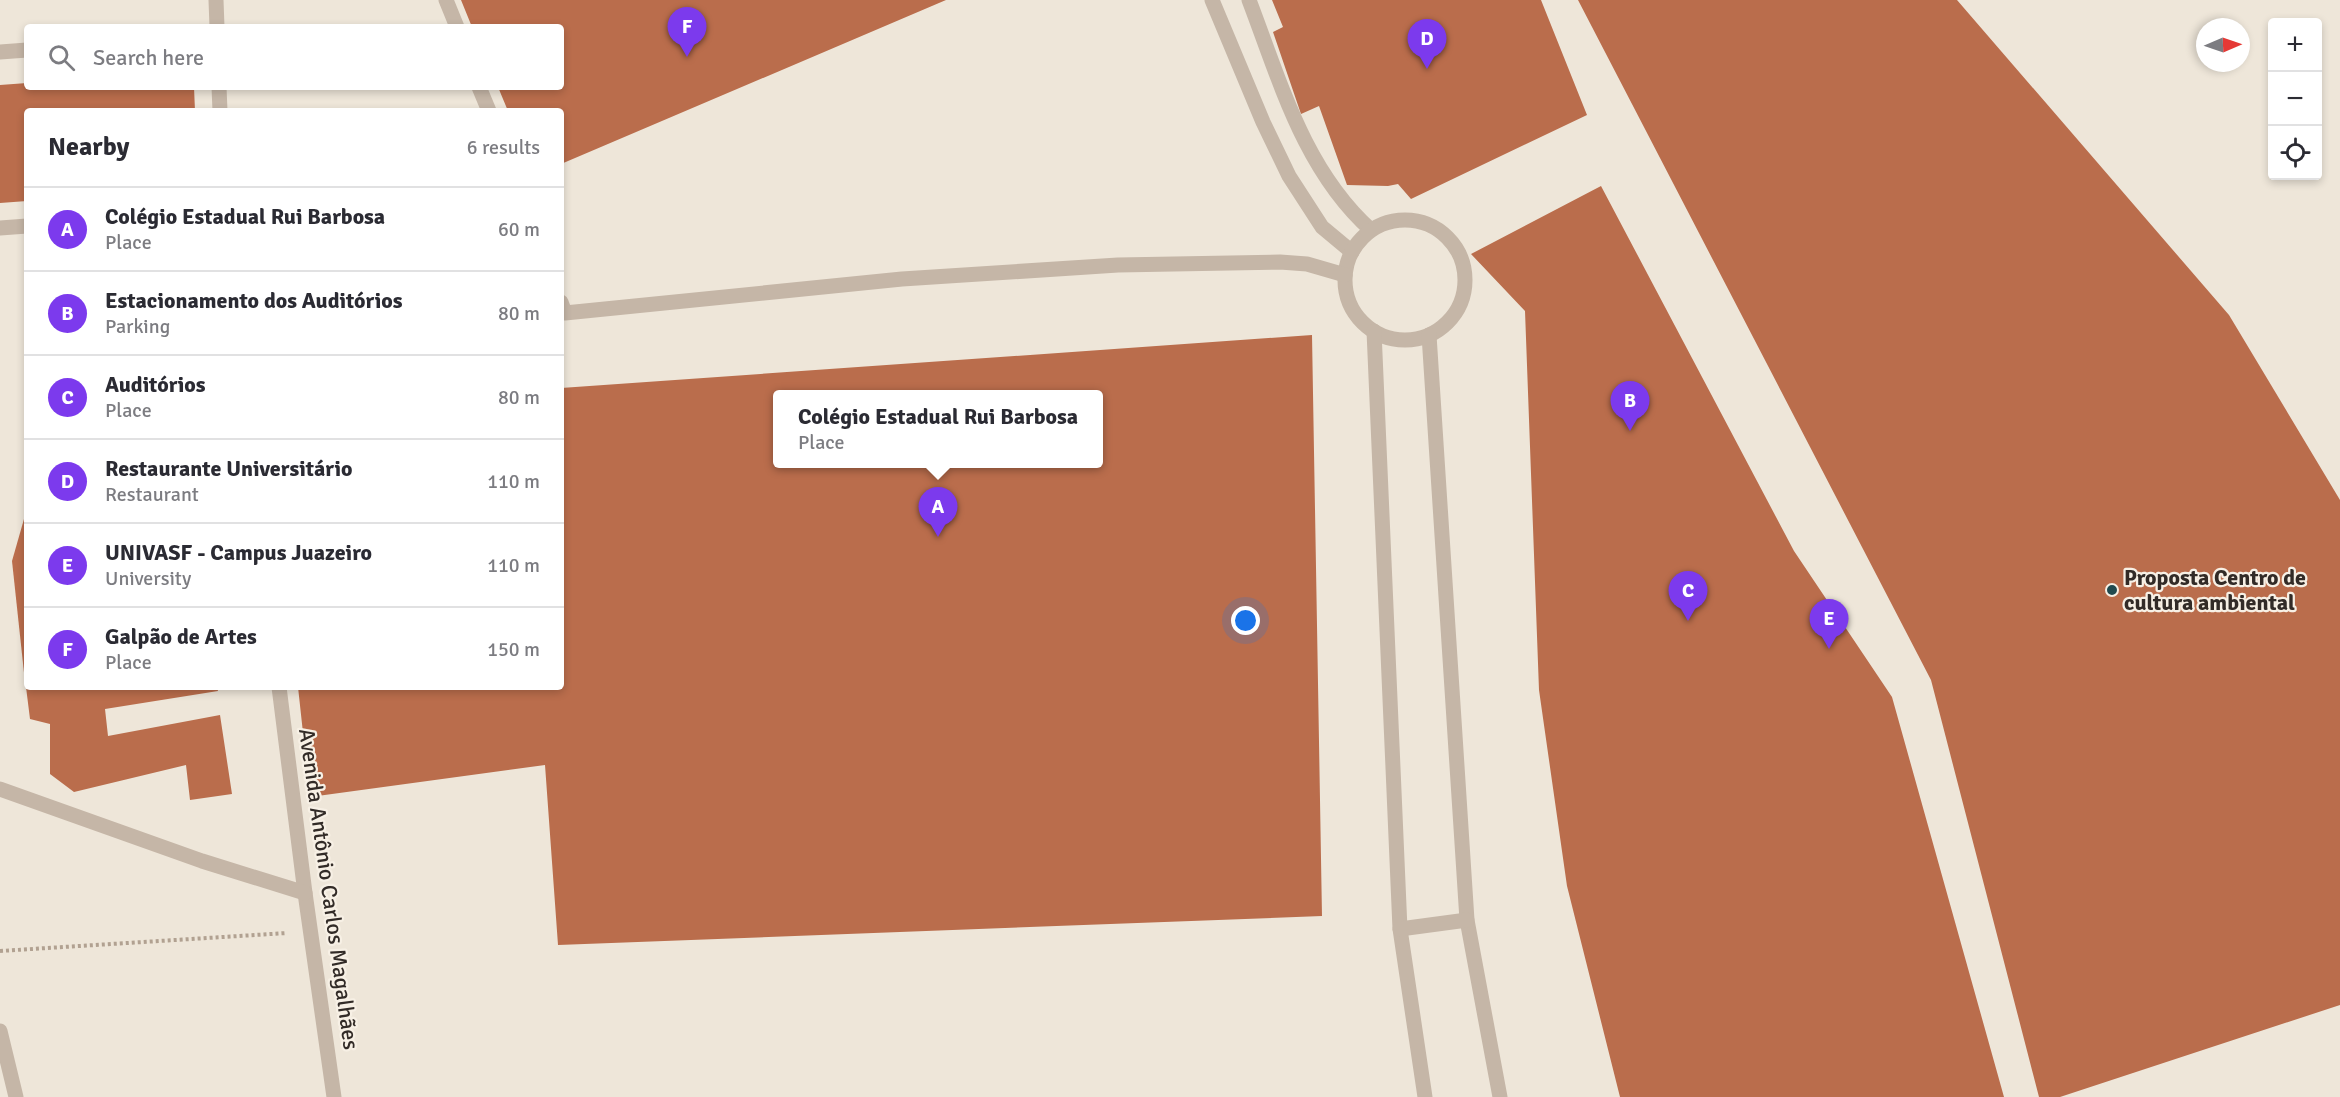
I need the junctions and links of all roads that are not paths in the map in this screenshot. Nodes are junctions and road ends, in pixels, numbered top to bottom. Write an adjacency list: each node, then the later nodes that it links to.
1 (216, 0): 5 (street)
2 (446, 0): 6 (street)
3 (1212, 0): 16 (street)
4 (1249, 0): 15 (street)
5 (217, 24)
6 (456, 24)
7 (24, 51): 8 (street)
8 (0, 52)
9 (219, 90): 11 (street)
10 (480, 90): 12 (street)
11 (220, 108)
12 (488, 108)
13 (24, 226): 14 (street)
14 (0, 228)
15 (1371, 230): 16 (street); 20 (street)
16 (1353, 252): 17 (street)
17 (1345, 275): 18 (street); 19 (street)
18 (564, 310)
19 (1374, 331): 20 (street); 25 (street)
20 (1429, 335): 24 (street)
21 (279, 690): 23 (street, Avenida Antônio Carlos Magalhães)
22 (0, 789): 23 (street)
23 (305, 893): 28 (street, Avenida Antônio Carlos Magalhães)
24 (1467, 920): 25 (street); 30 (street)
25 (1400, 929): 29 (street)
26 (0, 1031): 27 (street)
27 (16, 1097)
28 (334, 1097)
29 (1425, 1097)
30 (1500, 1097)

